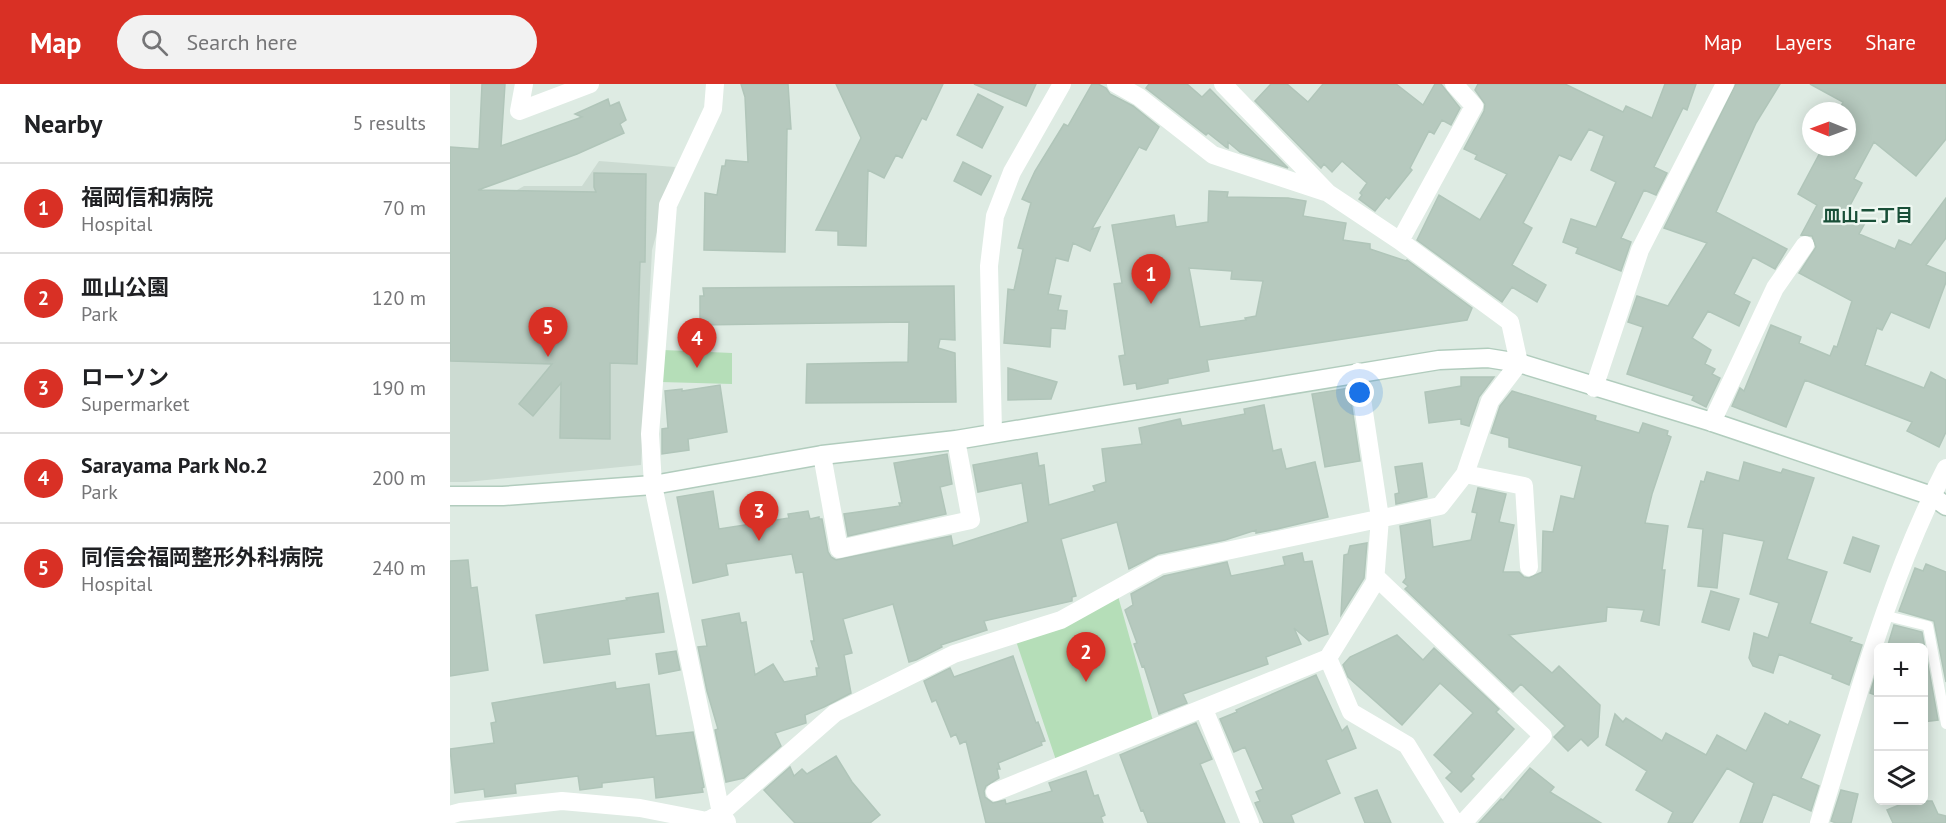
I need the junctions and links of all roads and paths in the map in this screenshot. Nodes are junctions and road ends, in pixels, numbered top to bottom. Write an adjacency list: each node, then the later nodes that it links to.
1 (524, 84): 2 (street)
2 (590, 84)
3 (716, 84): 21 (street)
4 (1062, 84): 16 (street)
5 (1116, 84): 9 (street)
6 (1223, 84): 9 (street)
7 (1454, 84): 10 (street)
8 (1725, 84): 14 (street)
9 (1328, 193): 10 (street)
10 (1400, 241): 12 (street)
11 (1805, 245): 15 (street)
12 (1519, 363): 13 (street); 14 (street); 20 (street)
13 (1358, 372): 16 (street); 24 (street)
14 (1594, 388): 15 (street)
15 (1712, 422): 23 (street)
16 (993, 432): 17 (street)
17 (956, 440): 18 (street); 18 (street)
18 (822, 455): 21 (street)
19 (1946, 468): 23 (street)
20 (1465, 474): 24 (street); 25 (street)
21 (653, 485): 22 (street); 34 (street)
22 (450, 496)
23 (1939, 501): 27 (street)
24 (1380, 518): 26 (street); 34 (street)
25 (1529, 567)
26 (1376, 577): 28 (street); 37 (street)
27 (1883, 615): 30 (lane); 38 (street)
28 (1328, 658): 29 (street); 36 (street)
29 (1204, 708): 31 (street); 35 (street)
30 (1946, 724)
31 (995, 792)
32 (513, 814): 33 (street); 34 (street)
33 (450, 815)
34 (722, 820)
35 (1250, 823)
36 (1455, 823)
37 (1463, 823)
38 (1819, 823)

